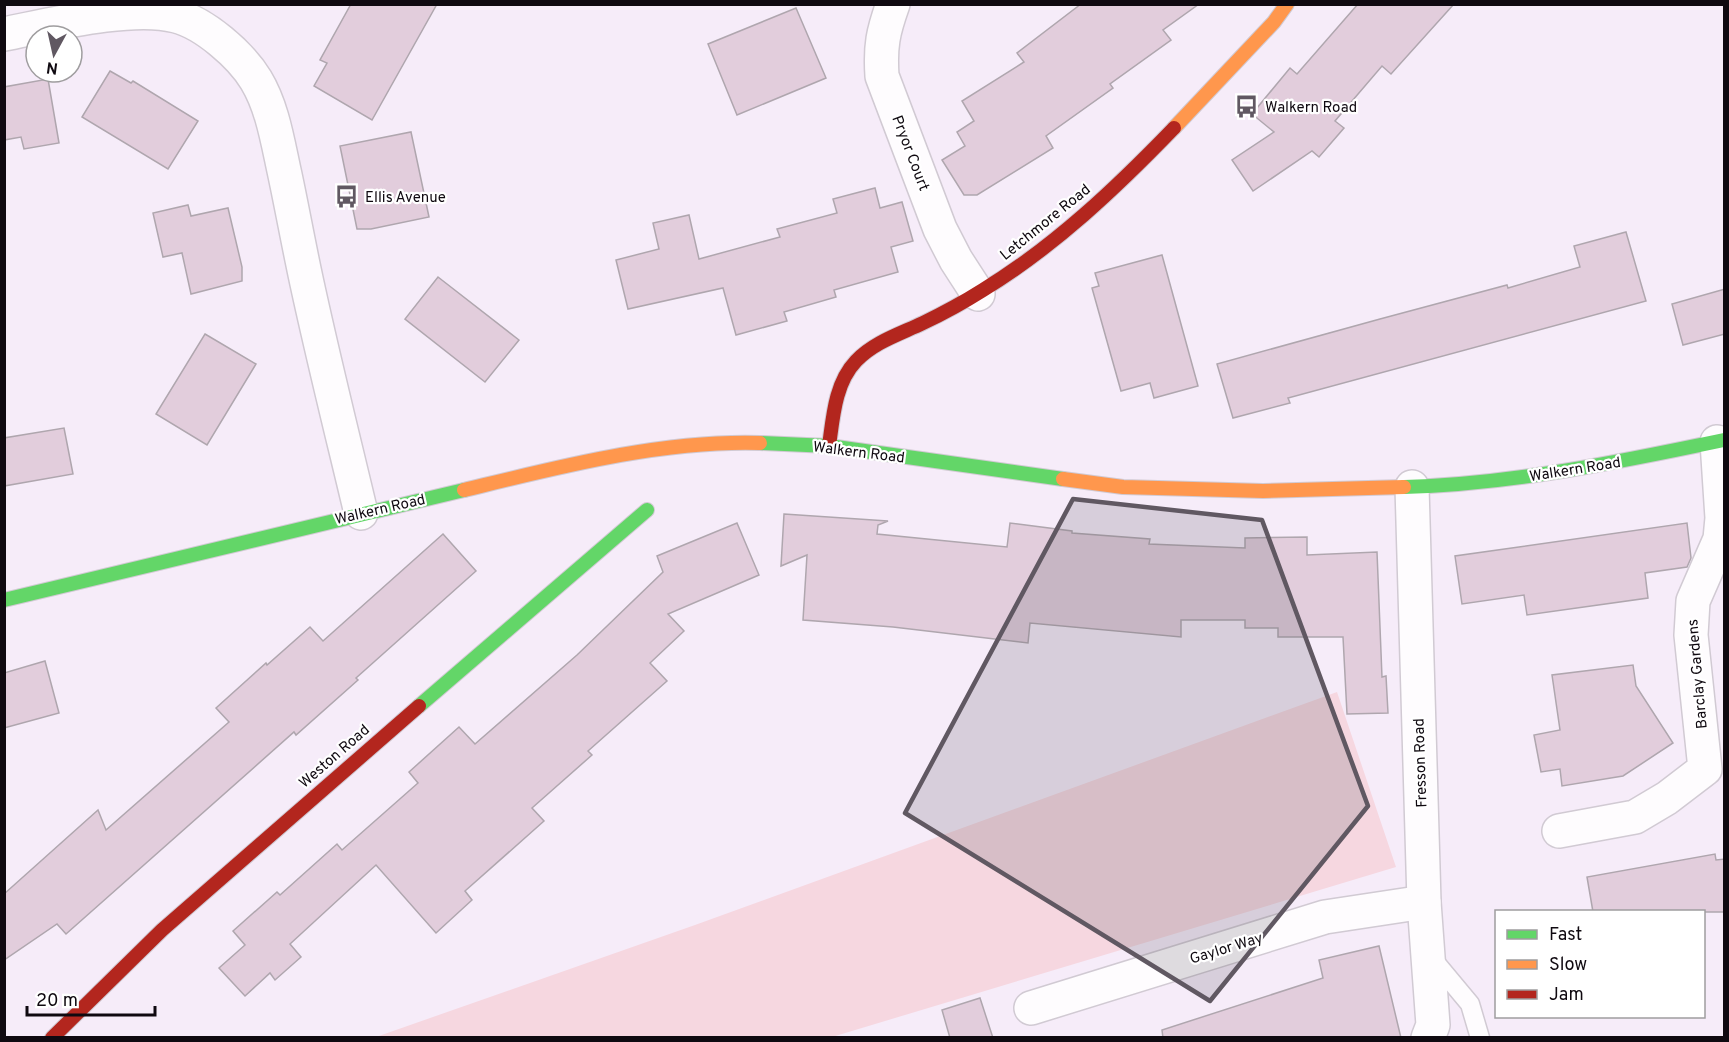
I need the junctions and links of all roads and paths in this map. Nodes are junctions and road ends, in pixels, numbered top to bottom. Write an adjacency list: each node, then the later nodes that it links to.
1 (893, 4): 5 (street, Pryor Court)
2 (1287, 4): 5 (street, Letchmore Road)
3 (201, 14): 4 (street); 10 (street)
4 (9, 24)
5 (978, 294): 7 (street, Letchmore Road)
6 (1721, 441): 8 (street, Walkern Road); 11 (street, Barclay Gardens)
7 (829, 446): 8 (street, Walkern Road); 10 (street, Walkern Road)
8 (1412, 487): 15 (street, Fresson Road)
9 (647, 510): 18 (street, Weston Road)
10 (361, 513): 12 (street, Walkern Road)
11 (1723, 519): 13 (street, Barclay Gardens)
12 (4, 600)
13 (1715, 772): 14 (street, Barclay Gardens)
14 (1559, 831)
15 (1424, 902): 16 (street, Fresson Road); 17 (street, Gaylor Way)
16 (1428, 953): 19 (street, Fresson Road); 20 (lane)
17 (1032, 1008)
18 (52, 1038)
19 (1428, 1038)
20 (1480, 1038)

